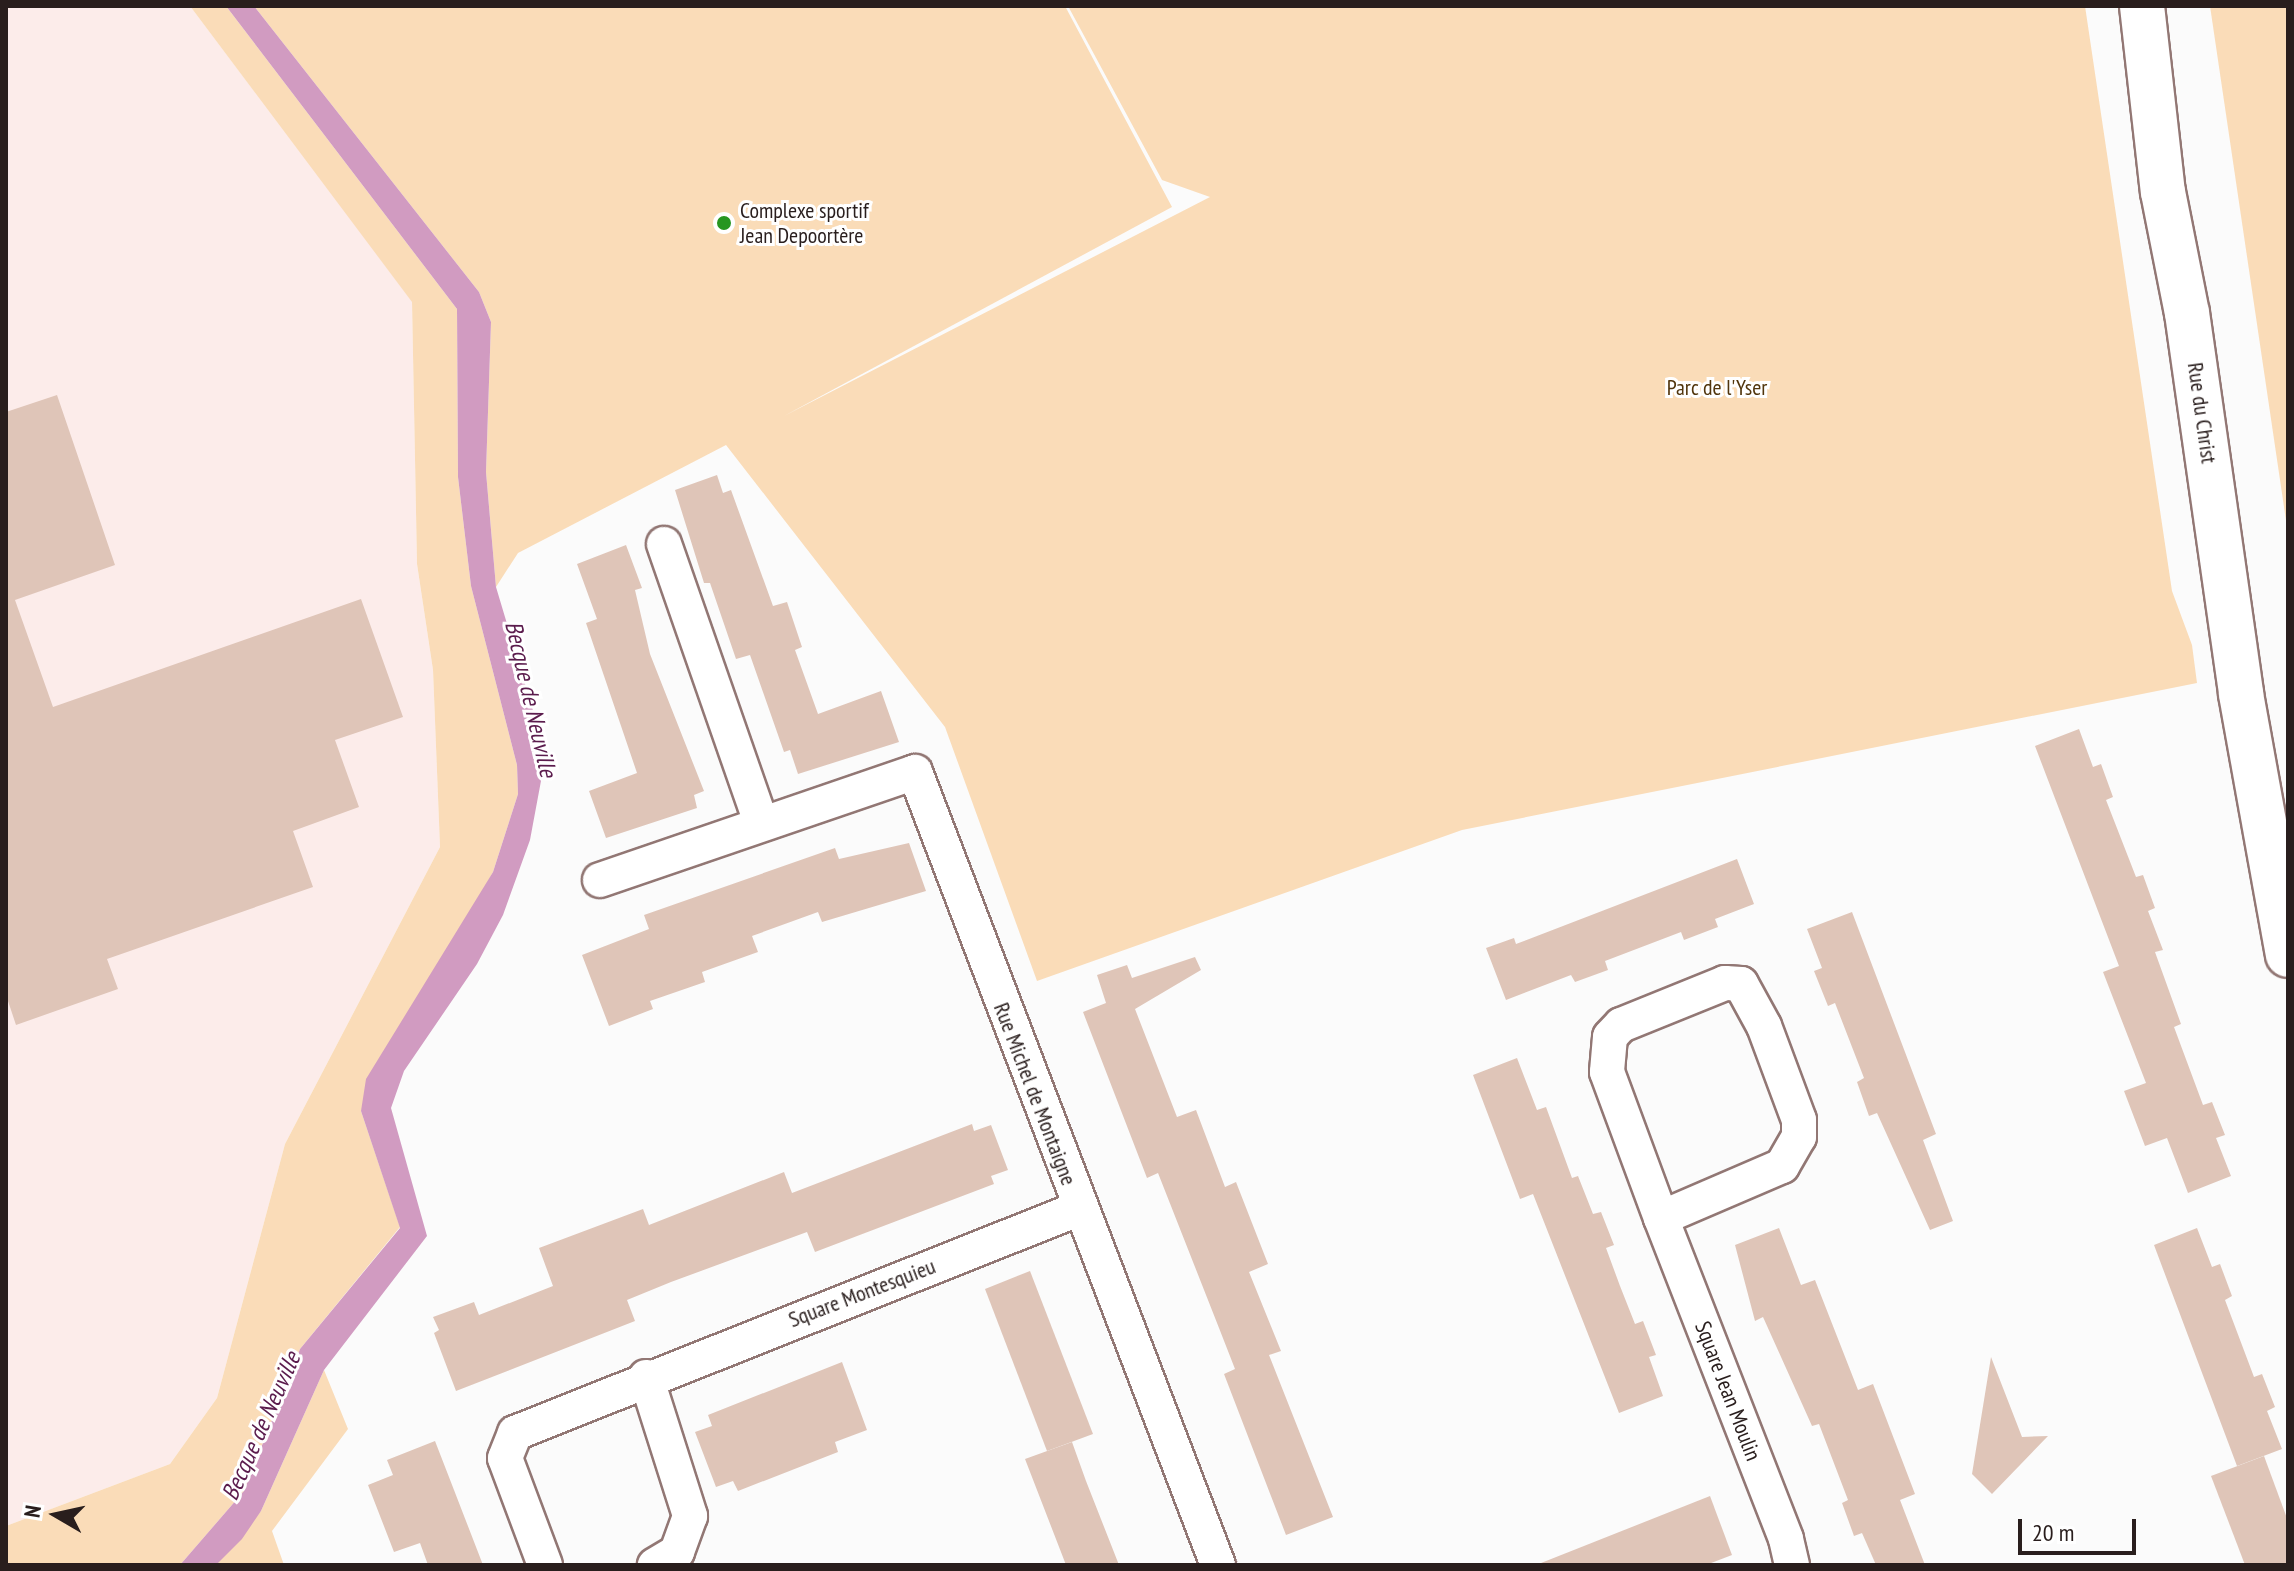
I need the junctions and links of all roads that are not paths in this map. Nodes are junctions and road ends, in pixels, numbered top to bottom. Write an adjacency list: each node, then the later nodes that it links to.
1 (2142, 6): 4 (street, Rue du Christ)
2 (2162, 6): 4 (street, Rue du Christ)
3 (664, 544): 5 (street)
4 (2267, 820): 7 (street, Rue du Christ)
5 (761, 823): 6 (street, Rue Michel de Montaigne); 8 (street, Rue Michel de Montaigne)
6 (600, 880)
7 (2288, 955)
8 (1078, 1209): 10 (street, Square Montesquieu); 13 (street, Rue Michel de Montaigne)
9 (1661, 1218): 9 (street, Square Jean Moulin); 14 (street, Square Jean Moulin)
10 (646, 1377): 11 (street, Square Montesquieu); 12 (street)
11 (545, 1565)
12 (655, 1565)
13 (1218, 1565)
14 (1792, 1565)

